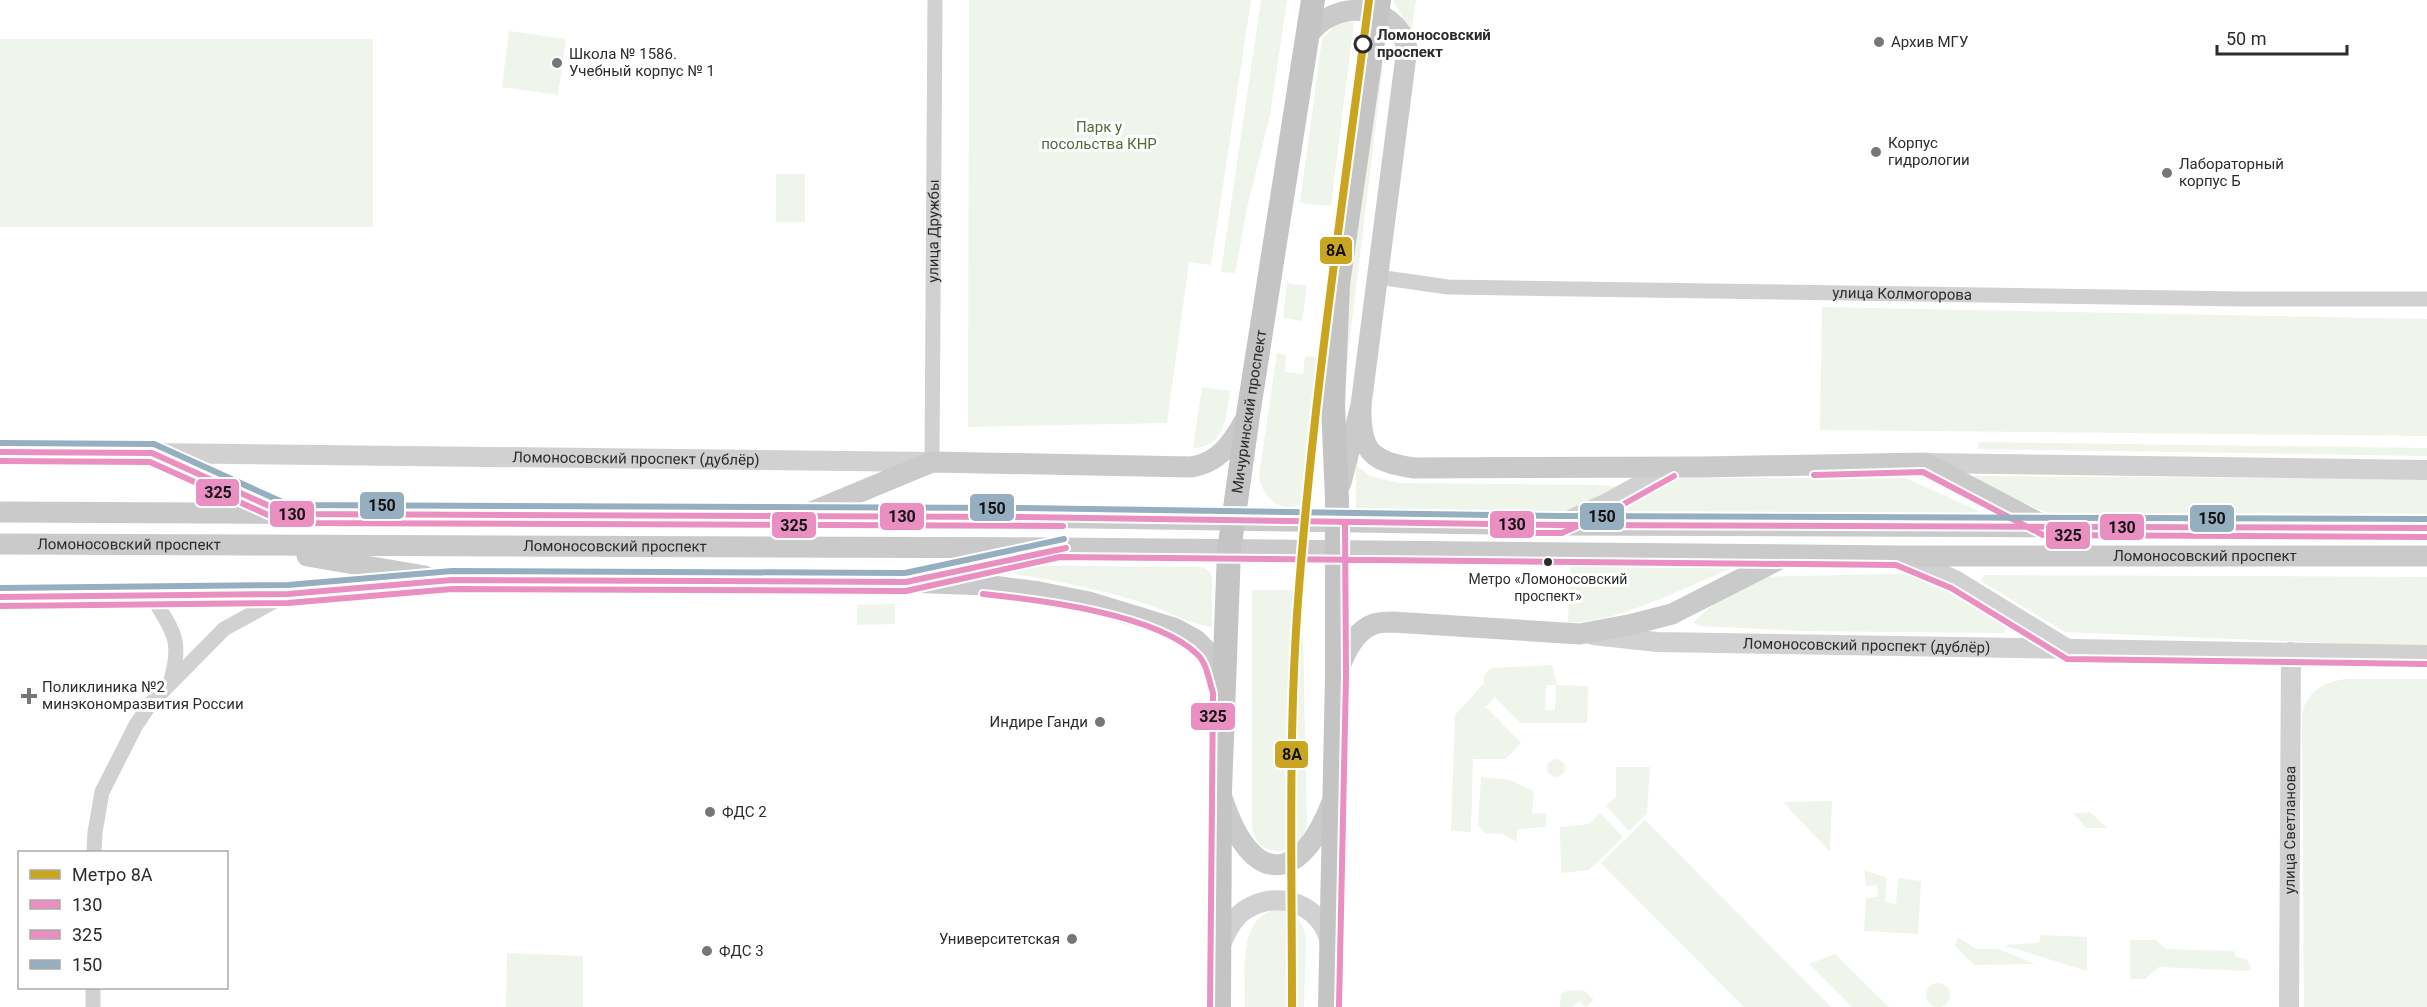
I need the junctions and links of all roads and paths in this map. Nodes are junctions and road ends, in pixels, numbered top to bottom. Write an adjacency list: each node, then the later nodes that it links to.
1 (935, 0): 11 (street, улица Дружбы)
2 (1313, 0): 4 (main road, Мичуринский проспект)
3 (1379, 3): 4 (main road); 5 (main road); 15 (main road)
4 (1308, 37): 8 (main road, Мичуринский проспект)
5 (1378, 277): 6 (street, улица Колмогорова); 7 (main road)
6 (2427, 299)
7 (1361, 405): 13 (main road); 15 (main road)
8 (1248, 415): 11 (main road, Ломоносовский проспект (дублёр)); 19 (main road, Мичуринский проспект)
9 (0, 452): 10 (main road, Ломоносовский проспект (дублёр))
10 (152, 453): 11 (street, Ломоносовский проспект (дублёр)); 17 (main road)
11 (932, 462): 18 (main road)
12 (1925, 463): 13 (main road); 14 (street); 22 (main road)
13 (1670, 468): 21 (street)
14 (2427, 470)
15 (1337, 498): 20 (main road)
16 (0, 512): 17 (main road, Ломоносовский проспект)
17 (286, 514): 18 (main road, Ломоносовский проспект)
18 (802, 516): 19 (main road, Ломоносовский проспект)
19 (1232, 521): 20 (main road, Ломоносовский проспект); 27 (main road, Мичуринский проспект)
20 (1336, 523): 21 (main road, Ломоносовский проспект); 31 (main road)
21 (1559, 525): 22 (main road, Ломоносовский проспект)
22 (2044, 526): 23 (main road, Ломоносовский проспект)
23 (2427, 528)
24 (0, 544): 25 (main road, Ломоносовский проспект)
25 (245, 546): 26 (main road, Ломоносовский проспект); 32 (main road)
26 (1059, 548): 27 (main road, Ломоносовский проспект); 33 (main road)
27 (1229, 551): 31 (main road, Ломоносовский проспект); 43 (main road, Мичуринский проспект)
28 (1788, 554): 29 (main road, Ломоносовский проспект); 31 (main road, Ломоносовский проспект); 37 (main road)
29 (1898, 556): 30 (main road, Ломоносовский проспект); 38 (street)
30 (2427, 556)
31 (1337, 559): 41 (main road)
32 (452, 580): 33 (main road); 34 (main road)
33 (906, 582): 43 (main road)
34 (288, 594): 35 (main road); 42 (street)
35 (152, 596): 36 (main road); 42 (street)
36 (0, 597)
37 (1580, 634): 38 (street, Ломоносовский проспект (дублёр)); 41 (main road, Ломоносовский проспект (дублёр))
38 (2069, 650): 39 (street, Ломоносовский проспект (дублёр))
39 (2291, 652): 40 (street, Ломоносовский проспект (дублёр)); 53 (street, улица Светланова)
40 (2427, 655)
41 (1337, 676): 45 (main road)
42 (171, 680): 46 (street)
43 (1222, 692): 44 (main road, Мичуринский проспект)
44 (1220, 791): 45 (main road); 48 (main road, Мичуринский проспект)
45 (1334, 799): 47 (main road)
46 (94, 851)
47 (1330, 943): 48 (street); 52 (main road)
48 (1221, 944): 51 (main road, Мичуринский проспект)
49 (93, 989): 50 (street)
50 (93, 1007)
51 (1219, 1007)
52 (1330, 1007)
53 (2289, 1007)

